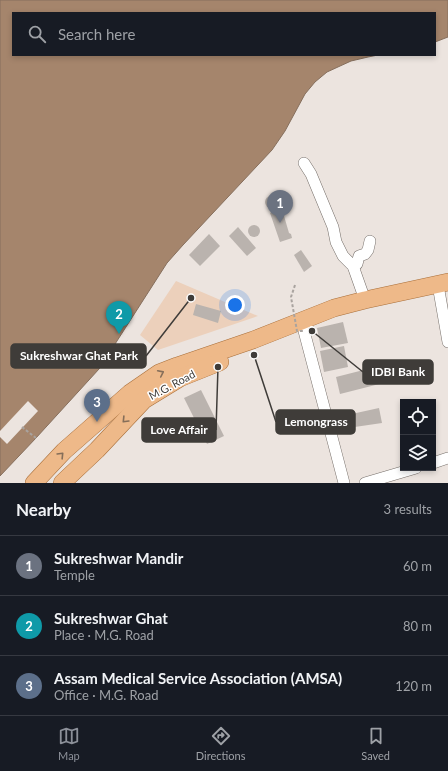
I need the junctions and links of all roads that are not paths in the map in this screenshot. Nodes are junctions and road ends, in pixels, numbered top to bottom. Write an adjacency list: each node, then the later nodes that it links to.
1 (304, 163): 3 (street)
2 (370, 241): 3 (street)
3 (353, 266): 5 (street)
4 (443, 288): 5 (main road); 6 (main road, M.G. Road); 7 (street)
5 (365, 300): 8 (main road, one-way to 5)
6 (306, 330): 8 (main road, M.G. Road); 14 (street)
7 (448, 342)
8 (135, 399): 12 (main road, one-way to 8); 13 (main road, M.G. Road, one-way to 13)
9 (448, 458): 10 (street)
10 (436, 462)
11 (406, 471): 15 (street)
12 (34, 483)
13 (62, 483)
14 (344, 483)
15 (366, 483)

